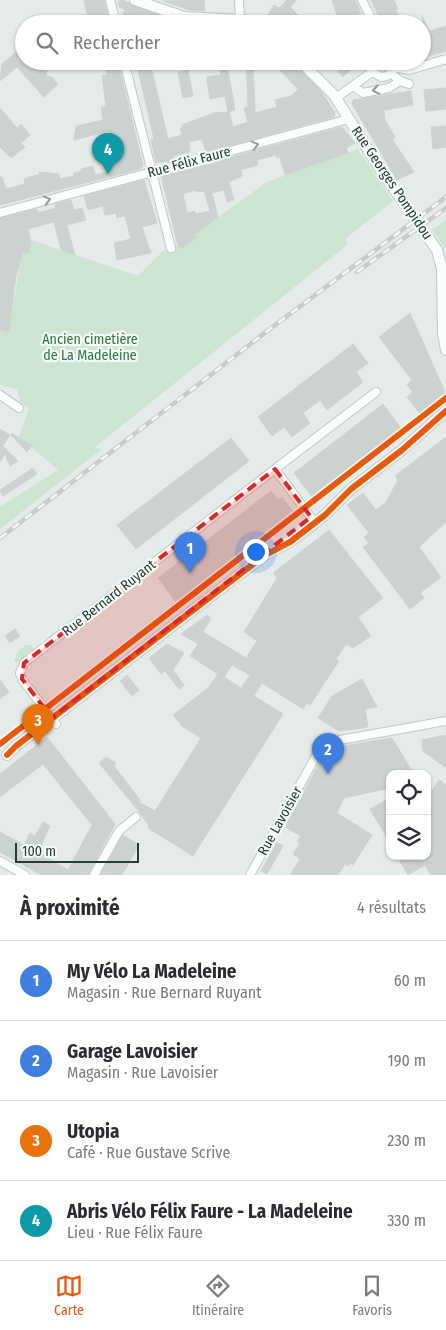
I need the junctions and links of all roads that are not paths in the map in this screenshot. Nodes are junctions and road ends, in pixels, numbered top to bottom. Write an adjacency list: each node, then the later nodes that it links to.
1 (110, 0): 5 (street)
2 (135, 0): 6 (street)
3 (239, 0): 7 (street)
4 (362, 0): 8 (street)
5 (114, 15)
6 (178, 15)
7 (240, 15)
8 (370, 15)
9 (446, 59): 10 (street)
10 (431, 63)
11 (126, 70): 21 (street)
12 (310, 70): 19 (street, Rue Georges Pompidou)
13 (389, 70): 15 (street)
14 (394, 70): 16 (street)
15 (372, 72): 18 (street)
16 (400, 82): 17 (street); 18 (street, one-way to 18)
17 (409, 84)
18 (353, 86): 19 (street)
19 (336, 98): 20 (street, Rue Georges Pompidou)
20 (348, 119): 21 (street, Rue Félix Faure, one-way to 20); 24 (street, Rue Georges Pompidou)
21 (151, 173): 22 (street, Rue Félix Faure, one-way to 21); 23 (street)
22 (0, 213)
23 (171, 248)
24 (446, 350)
25 (376, 392): 31 (street, Rue Bernard Ruyant)
26 (0, 395): 27 (street)
27 (20, 408)
28 (446, 411): 30 (street)
29 (446, 419): 30 (street)
30 (402, 450): 32 (street)
31 (275, 469): 32 (street); 33 (street, Rue Bernard Ruyant)
32 (313, 520): 33 (street)
33 (54, 721): 35 (street)
34 (446, 721): 40 (street, Rue Lavoisier)
35 (3, 758)
36 (136, 817): 39 (street)
37 (0, 861): 38 (street)
38 (25, 875)
39 (94, 875)
40 (250, 875)

